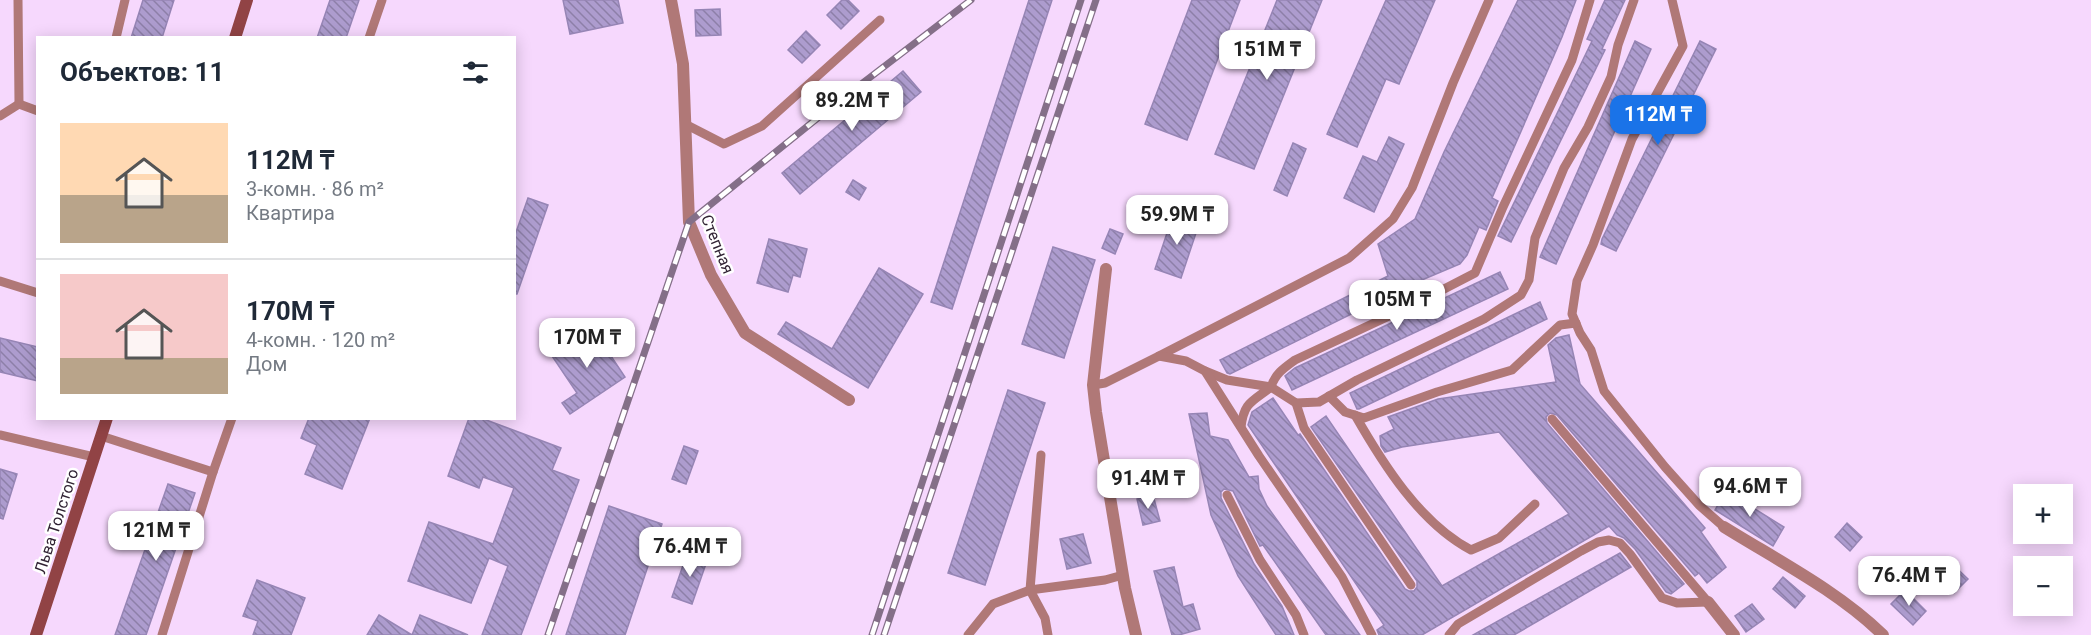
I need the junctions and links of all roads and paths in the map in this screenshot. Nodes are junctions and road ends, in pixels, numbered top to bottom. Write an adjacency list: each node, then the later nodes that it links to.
1 (18, 0): 14 (lane)
2 (125, 0): 11 (lane)
3 (247, 0): 12 (street)
4 (382, 0): 13 (lane)
5 (671, 0): 17 (street, Степная)
6 (1489, 0): 22 (lane)
7 (1590, 0): 25 (lane)
8 (1634, 0): 26 (lane)
9 (1672, 0): 21 (lane)
10 (880, 20): 17 (lane)
11 (116, 36)
12 (236, 36)
13 (370, 36)
14 (19, 104): 15 (lane); 16 (lane)
15 (36, 110)
16 (0, 116)
17 (685, 124): 27 (street, Степная)
18 (1106, 269): 24 (street)
19 (0, 281): 20 (lane)
20 (36, 290)
21 (1576, 323): 29 (lane); 41 (lane)
22 (1159, 356): 23 (lane); 24 (lane)
23 (1205, 371): 25 (lane); 33 (lane)
24 (1094, 385): 42 (street)
25 (1271, 387): 28 (lane); 33 (lane)
26 (1329, 396): 28 (lane); 29 (lane)
27 (849, 400)
28 (1296, 403): 43 (lane)
29 (1355, 415): 40 (lane)
30 (1552, 419): 45 (lane)
31 (106, 420): 35 (street, Льва Толстого)
32 (231, 420): 38 (lane)
33 (1240, 428): 52 (lane)
34 (0, 435): 37 (lane)
35 (101, 436): 37 (street, Льва Толстого); 38 (lane)
36 (1041, 455): 44 (lane)
37 (94, 457): 46 (street, Льва Толстого)
38 (213, 472): 47 (lane)
39 (1227, 495): 51 (lane)
40 (1535, 504)
41 (1724, 527): 55 (street)
42 (1123, 575): 44 (lane); 50 (street)
43 (1411, 585)
44 (1030, 590): 48 (lane); 49 (lane)
45 (1708, 602): 53 (lane); 54 (street)
46 (36, 635)
47 (162, 635)
48 (968, 635)
49 (1048, 635)
50 (1136, 635)
51 (1304, 635)
52 (1372, 635)
53 (1449, 635)
54 (1734, 635)
55 (1883, 635)

